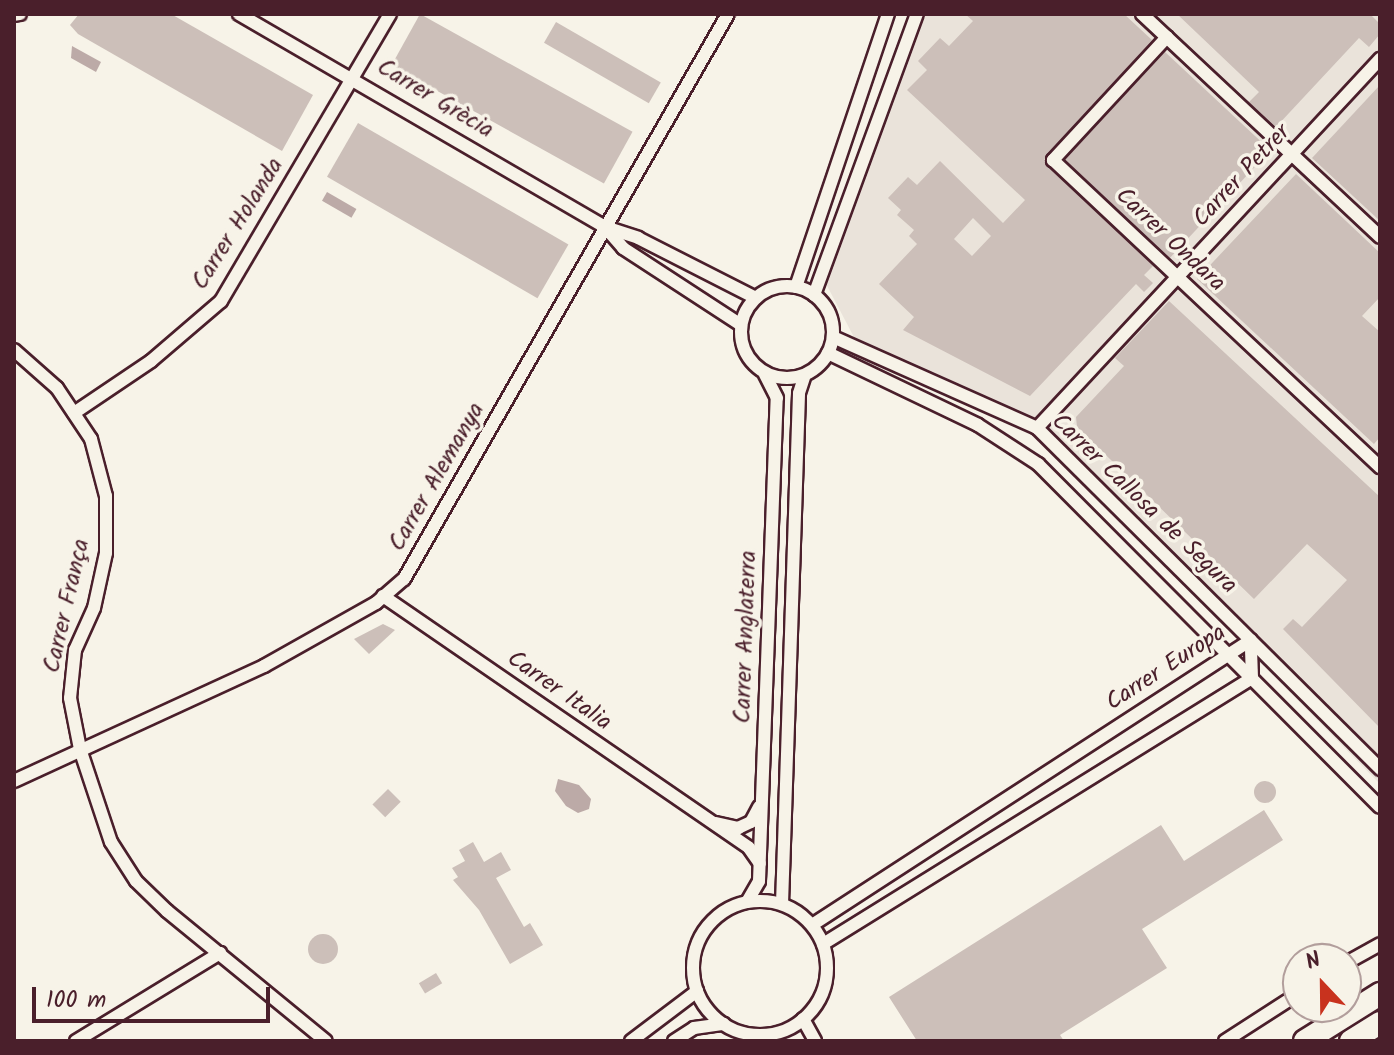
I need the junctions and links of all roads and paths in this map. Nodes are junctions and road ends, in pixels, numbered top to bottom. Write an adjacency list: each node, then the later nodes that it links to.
1 (239, 14): 9 (street, Carrer Grècia)
2 (390, 14): 9 (street, Carrer Holanda)
3 (728, 14): 11 (street, Carrer Alemanya)
4 (888, 14): 14 (street)
5 (917, 14): 15 (street)
6 (1142, 14): 7 (street)
7 (1167, 37): 10 (street); 13 (street, Carrer Ondara)
8 (1380, 59): 10 (street, Carrer Petrer)
9 (354, 77): 11 (street, Carrer Grècia); 23 (street, Carrer Holanda)
10 (1292, 153): 12 (street); 13 (street, Carrer Petrer)
11 (605, 227): 16 (street, Carrer Grècia); 17 (street, Carrer Grècia); 26 (street, Carrer Alemanya)
12 (1380, 237)
13 (1178, 276): 24 (street, Carrer Petrer); 25 (street, Carrer Ondara)
14 (796, 287): 15 (street); 16 (street)
15 (814, 295): 18 (street)
16 (756, 298): 17 (street)
17 (741, 325): 21 (street)
18 (833, 337): 20 (street); 24 (street, Carrer Callosa de Segura)
19 (14, 350): 23 (street, Carrer França)
20 (828, 353): 22 (street); 28 (street, Carrer Callosa de Segura)
21 (765, 374): 22 (street); 33 (street, Carrer Anglaterra)
22 (805, 375): 38 (street, Carrer Anglaterra)
23 (74, 413): 30 (street, Carrer França)
24 (1037, 428): 27 (street, Carrer Callosa de Segura)
25 (1380, 467)
26 (383, 596): 30 (street, Carrer Alemanya); 35 (street, Carrer Italia)
27 (1251, 640): 28 (street, Carrer Europa); 29 (street, Carrer Europa); 31 (street, Carrer Callosa de Segura)
28 (1225, 656): 29 (street, Carrer Callosa de Segura); 39 (street, Carrer Europa)
29 (1252, 678): 34 (street, Carrer Callosa de Segura); 40 (street)
30 (80, 749): 32 (street, Carrer Alemanya); 42 (street, Carrer França)
31 (1380, 769)
32 (14, 781)
33 (762, 800): 35 (street); 36 (street, Carrer Anglaterra)
34 (1380, 807)
35 (709, 822): 36 (street, Carrer Italia)
36 (760, 864): 37 (street, Carrer Anglaterra)
37 (747, 902): 38 (street); 44 (street)
38 (782, 904): 39 (street)
39 (812, 925): 40 (street)
40 (823, 944): 47 (street)
41 (1380, 944): 43 (street)
42 (220, 953): 51 (street); 52 (street, Carrer França)
43 (1362, 954)
44 (697, 991): 49 (street); 53 (street)
45 (1380, 994): 57 (highway)
46 (1282, 1004): 56 (street)
47 (803, 1019): 50 (street); 55 (street)
48 (1380, 1023): 58 (highway)
49 (724, 1024): 50 (street); 54 (street)
50 (779, 1037)
51 (76, 1041)
52 (326, 1041)
53 (631, 1041)
54 (674, 1041)
55 (815, 1041)
56 (1225, 1041)
57 (1305, 1041)
58 (1351, 1041)

